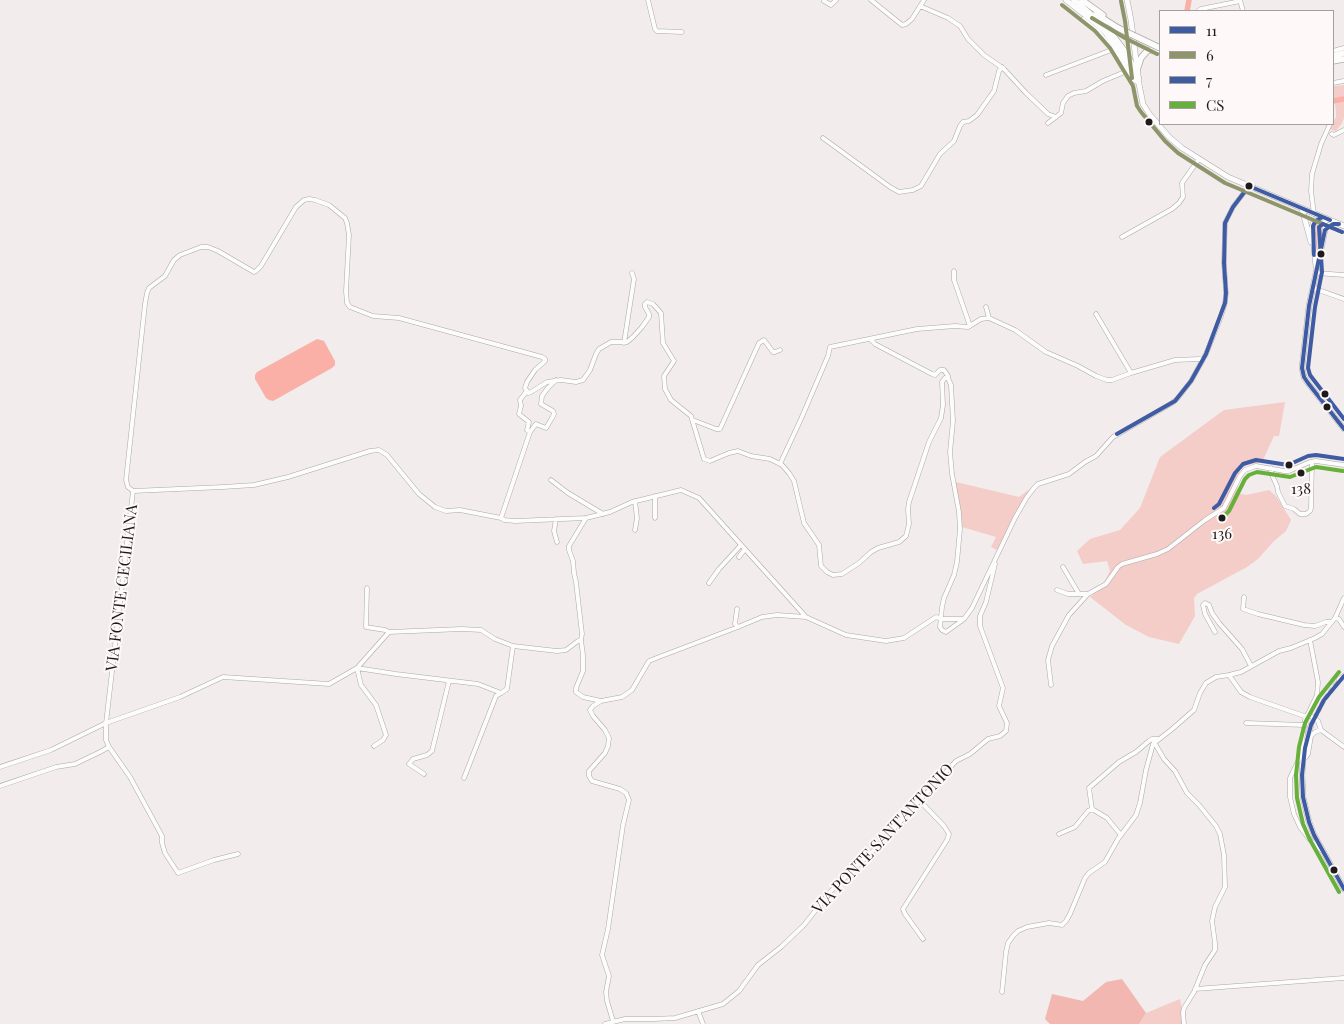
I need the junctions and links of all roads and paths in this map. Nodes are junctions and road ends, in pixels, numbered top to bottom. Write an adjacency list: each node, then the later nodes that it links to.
1 (648, 0): 15 (street)
2 (836, 0): 10 (street)
3 (871, 0): 11 (street)
4 (924, 0): 11 (street)
5 (1066, 0): 23 (main road)
6 (1075, 0): 14 (highway); 23 (highway)
7 (1082, 0): 14 (highway)
8 (1127, 0): 20 (main road)
9 (1240, 1): 12 (street)
10 (824, 2)
11 (920, 6): 19 (street)
12 (1199, 10)
13 (1083, 19): 17 (street)
14 (1119, 26): 16 (highway); 18 (highway, bridge)
15 (682, 32)
16 (1159, 43)
17 (1114, 49): 21 (street); 22 (street)
18 (1158, 49): 20 (highway)
19 (1002, 67): 24 (street); 31 (street)
20 (1137, 70): 23 (main road)
21 (1127, 71): 23 (street); 24 (street)
22 (1046, 76)
23 (1138, 80): 26 (main road)
24 (1056, 117): 25 (street)
25 (1048, 123)
26 (1159, 125)
27 (1159, 125): 32 (main road)
28 (1330, 125): 35 (street)
29 (1344, 130): 30 (street)
30 (1332, 134)
31 (823, 138)
32 (1199, 159): 33 (main road); 39 (street)
33 (1249, 186): 34 (main road); 54 (street)
34 (1301, 208): 35 (main road); 40 (main road)
35 (1314, 214): 36 (main road)
36 (1323, 217): 37 (main road); 38 (main road); 40 (main road)
37 (1342, 225): 38 (main road)
38 (1325, 230): 42 (main road)
39 (1122, 237)
40 (1314, 255): 42 (main road)
41 (954, 271): 50 (street)
42 (1316, 272): 44 (street); 45 (main road)
43 (632, 273): 52 (street)
44 (1344, 275)
45 (1313, 288): 46 (street); 60 (main road)
46 (1344, 299)
47 (986, 306): 49 (street)
48 (1096, 314): 55 (street)
49 (989, 318): 50 (street); 55 (street)
50 (970, 326): 51 (street)
51 (870, 339): 56 (street); 63 (street)
52 (624, 343): 57 (street); 59 (street)
53 (780, 350): 59 (street)
54 (1202, 360): 55 (street); 80 (street)
55 (1131, 373)
56 (948, 378): 63 (street); 92 (street)
57 (556, 380): 58 (street); 61 (street)
58 (526, 392): 61 (street); 67 (street)
59 (693, 420): 63 (street)
60 (1344, 429)
61 (530, 432): 71 (street)
62 (1312, 462): 64 (street); 65 (street); 65 (street)
63 (780, 464)
64 (1344, 465)
65 (1271, 468): 86 (street)
66 (551, 480): 70 (street)
67 (133, 490): 71 (street, VIA FONTE CECILIANA); 109 (street, VIA FONTE CECILIANA)
68 (656, 496): 69 (street, VIA FONTE CECILIANA); 73 (street); 77 (street, VIA FONTE CECILIANA)
69 (635, 501): 70 (street, VIA FONTE CECILIANA); 75 (street)
70 (603, 514): 72 (street, VIA FONTE CECILIANA)
71 (501, 518): 74 (street, VIA FONTE CECILIANA)
72 (586, 518): 74 (street, VIA FONTE CECILIANA); 98 (street)
73 (655, 518)
74 (556, 519): 76 (street)
75 (635, 530)
76 (557, 542)
77 (741, 545): 78 (street, VIA FONTE CECILIANA); 82 (street)
78 (745, 549): 79 (street); 90 (street, VIA FONTE CECILIANA)
79 (739, 557)
80 (996, 560): 91 (street); 123 (street, VIA PONTE SANT'ANTONIO)
81 (1063, 567): 85 (street)
82 (709, 583)
83 (367, 588): 96 (street)
84 (1057, 590): 85 (street)
85 (1079, 594): 86 (street)
86 (1088, 594): 105 (street)
87 (1244, 597): 93 (street)
88 (1344, 598): 93 (street)
89 (737, 609): 95 (street)
90 (806, 617): 92 (street); 95 (street)
91 (964, 619): 92 (street); 92 (street)
92 (942, 620)
93 (1333, 620): 94 (street); 99 (street)
94 (1344, 627)
95 (738, 628): 107 (street)
96 (389, 632): 100 (street); 102 (street)
97 (1214, 632): 101 (street)
98 (581, 640): 100 (street); 107 (street)
99 (1310, 640): 101 (street); 108 (street)
100 (513, 646): 106 (street)
101 (1251, 666): 103 (street)
102 (357, 668): 104 (street); 109 (street); 115 (street)
103 (1229, 675): 108 (street); 114 (street)
104 (449, 680): 106 (street); 120 (street)
105 (1051, 685)
106 (501, 693): 121 (street)
107 (601, 701): 135 (street)
108 (1307, 715): 111 (street); 113 (street)
109 (106, 723): 116 (street, VIA FONTE CECILIANA); 119 (street)
110 (1246, 723): 111 (street)
111 (1304, 725): 127 (street)
112 (1311, 725): 118 (main road)
113 (1322, 730): 117 (street); 118 (street)
114 (1156, 741): 124 (street); 126 (street); 132 (street)
115 (374, 746)
116 (109, 747): 122 (street); 128 (street)
117 (1344, 747)
118 (1303, 759): 127 (main road)
119 (0, 767)
120 (424, 774)
121 (464, 778)
122 (0, 786)
123 (920, 801): 130 (street); 134 (street, VIA PONTE SANT'ANTONIO)
124 (1092, 809): 125 (street); 126 (street)
125 (1059, 834)
126 (1121, 835): 133 (street)
127 (1323, 852): 129 (main road)
128 (238, 854)
129 (1344, 890)
130 (922, 939)
131 (1344, 978): 132 (street)
132 (1195, 990): 138 (street)
133 (1002, 992)
134 (698, 1011): 135 (street, VIA PONTE SANT'ANTONIO); 137 (street)
135 (613, 1021): 136 (street, VIA PONTE SANT'ANTONIO)
136 (605, 1024)
137 (703, 1024)
138 (1184, 1024)

